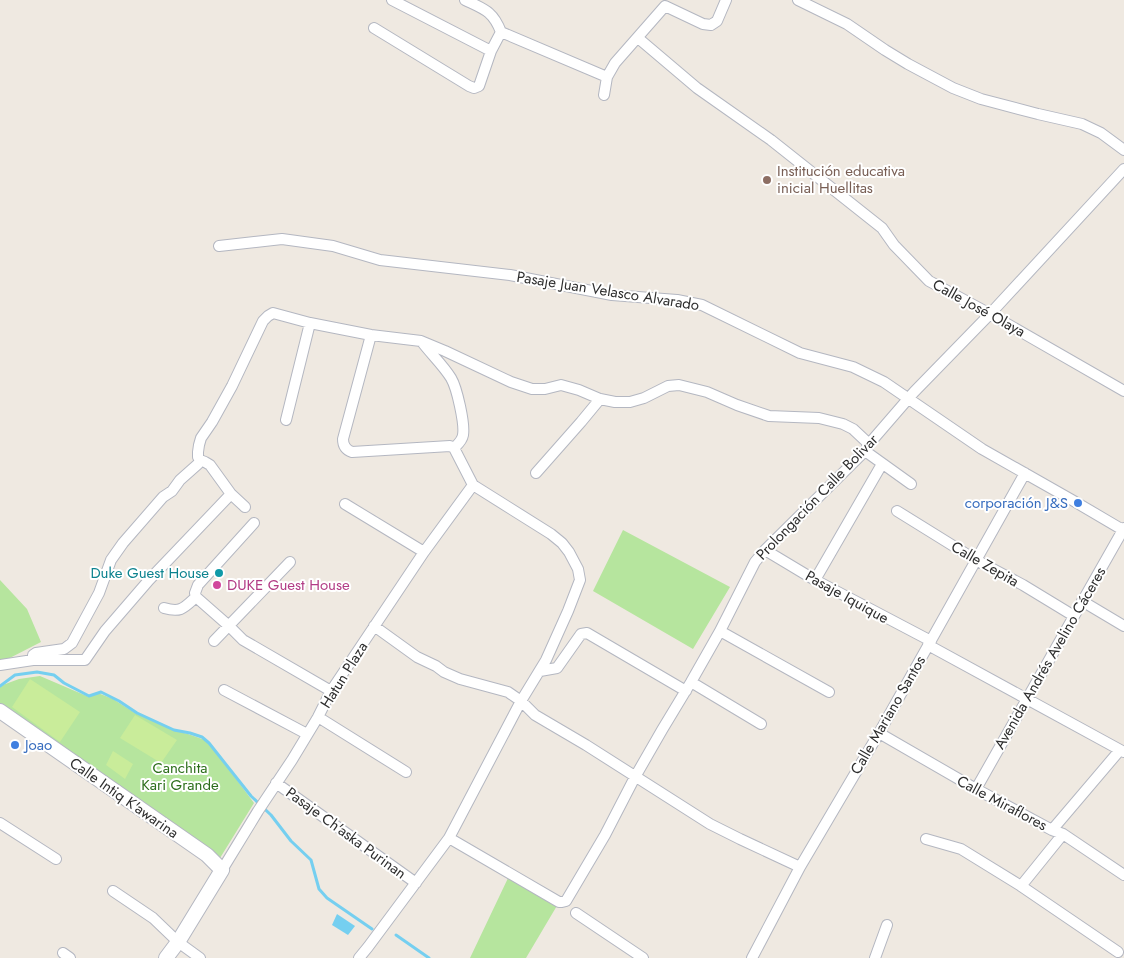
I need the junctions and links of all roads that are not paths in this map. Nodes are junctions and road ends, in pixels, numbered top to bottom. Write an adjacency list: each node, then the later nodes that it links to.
1 (392, 0): 9 (street)
2 (465, 0): 7 (street)
3 (726, 0): 5 (street)
4 (798, 0): 12 (street)
5 (662, 3): 8 (street)
6 (374, 28): 9 (street)
7 (501, 32): 9 (street); 10 (street)
8 (638, 38): 10 (street); 15 (street, Calle José Olaya)
9 (491, 51)
10 (607, 77): 11 (street)
11 (604, 95)
12 (1124, 150)
13 (1124, 169): 15 (street, Prolongación Calle Bolivar)
14 (219, 246): 21 (street, Pasaje Juan Velasco Alvarado)
15 (990, 314): 19 (street, Calle José Olaya); 21 (street, Prolongación Calle Bolivar)
16 (310, 323): 17 (street); 22 (street); 25 (street)
17 (371, 335): 18 (street); 24 (street)
18 (421, 341): 20 (street); 24 (street)
19 (1124, 391)
20 (600, 399): 23 (street); 27 (street)
21 (909, 399): 23 (street, Prolongación Calle Bolivar); 28 (street, Pasaje Juan Velasco Alvarado)
22 (286, 420)
23 (867, 447): 26 (street); 37 (street, Prolongación Calle Bolivar)
24 (454, 448): 30 (street)
25 (200, 460): 31 (street); 52 (street)
26 (882, 464): 29 (street); 41 (street)
27 (536, 473)
28 (1025, 473): 36 (street, Pasaje Juan Velasco Alvarado); 39 (street, Calle Mariano Santos)
29 (911, 484)
30 (473, 485): 38 (street, Hatun Plaza); 54 (street)
31 (232, 494): 33 (street); 52 (street)
32 (345, 504): 38 (street)
33 (245, 507)
34 (897, 511): 39 (street, Calle Zepita)
35 (254, 523): 42 (street)
36 (1123, 529): 43 (street, Avenida Andrés Avelino Cáceres)
37 (765, 550): 41 (street, Pasaje Iquique); 49 (street, Prolongación Calle Bolivar)
38 (424, 552): 47 (street, Hatun Plaza)
39 (976, 560): 45 (street, Calle Zepita); 51 (street, Calle Mariano Santos)
40 (290, 562): 46 (street)
41 (815, 580): 51 (street, Pasaje Iquique)
42 (196, 595): 44 (street); 46 (street)
43 (1082, 601): 45 (street, Avenida Andrés Avelino Cáceres); 48 (street)
44 (164, 608)
45 (1074, 616): 59 (street, Avenida Andrés Avelino Cáceres)
46 (229, 626): 50 (street); 57 (street)
47 (374, 626): 57 (street, Hatun Plaza); 60 (street)
48 (1124, 626)
49 (720, 631): 55 (street, Prolongación Calle Bolivar); 58 (street)
50 (214, 641)
51 (930, 643): 59 (street, Pasaje Iquique); 64 (street, Calle Mariano Santos)
52 (33, 660): 53 (street)
53 (0, 665)
54 (540, 671): 55 (street); 60 (street)
55 (688, 687): 63 (street); 68 (street, Prolongación Calle Bolivar)
56 (224, 690): 65 (street)
57 (331, 691): 62 (street, Hatun Plaza)
58 (829, 692)
59 (1026, 699): 66 (street, Pasaje Iquique); 70 (street, Avenida Andrés Avelino Cáceres)
60 (521, 701): 68 (street); 74 (street)
61 (0, 711): 78 (street, Calle Intiq K'awarina)
62 (318, 717): 65 (street, Hatun Plaza); 67 (street)
63 (761, 724)
64 (879, 733): 70 (street, Calle Miraflores); 77 (street, Calle Mariano Santos)
65 (307, 734): 69 (street, Hatun Plaza)
66 (1122, 751): 72 (street)
67 (406, 772)
68 (635, 776): 74 (street, Prolongación Calle Bolivar); 77 (street)
69 (276, 783): 78 (street, Hatun Plaza); 80 (street, Pasaje Ch'aska Purinan)
70 (976, 789): 72 (street, Calle Miraflores)
71 (0, 823): 76 (street)
72 (1052, 830): 73 (street, Calle Miraflores)
73 (1063, 834): 79 (street, Calle Miraflores); 81 (street)
74 (449, 838): 80 (street)
75 (926, 839): 81 (street)
76 (56, 859)
77 (800, 867): 93 (street, Calle Mariano Santos)
78 (222, 870): 85 (street)
79 (1124, 875)
80 (416, 883): 86 (street)
81 (1021, 886): 87 (street)
82 (113, 891): 85 (street)
83 (576, 913): 92 (street)
84 (887, 925): 94 (street)
85 (178, 942): 88 (street); 89 (street)
86 (368, 947): 90 (street); 91 (street)
87 (1118, 952)
88 (166, 958)
89 (200, 958)
90 (359, 958)
91 (364, 958)
92 (643, 958)
93 (752, 958)
94 (875, 958)

